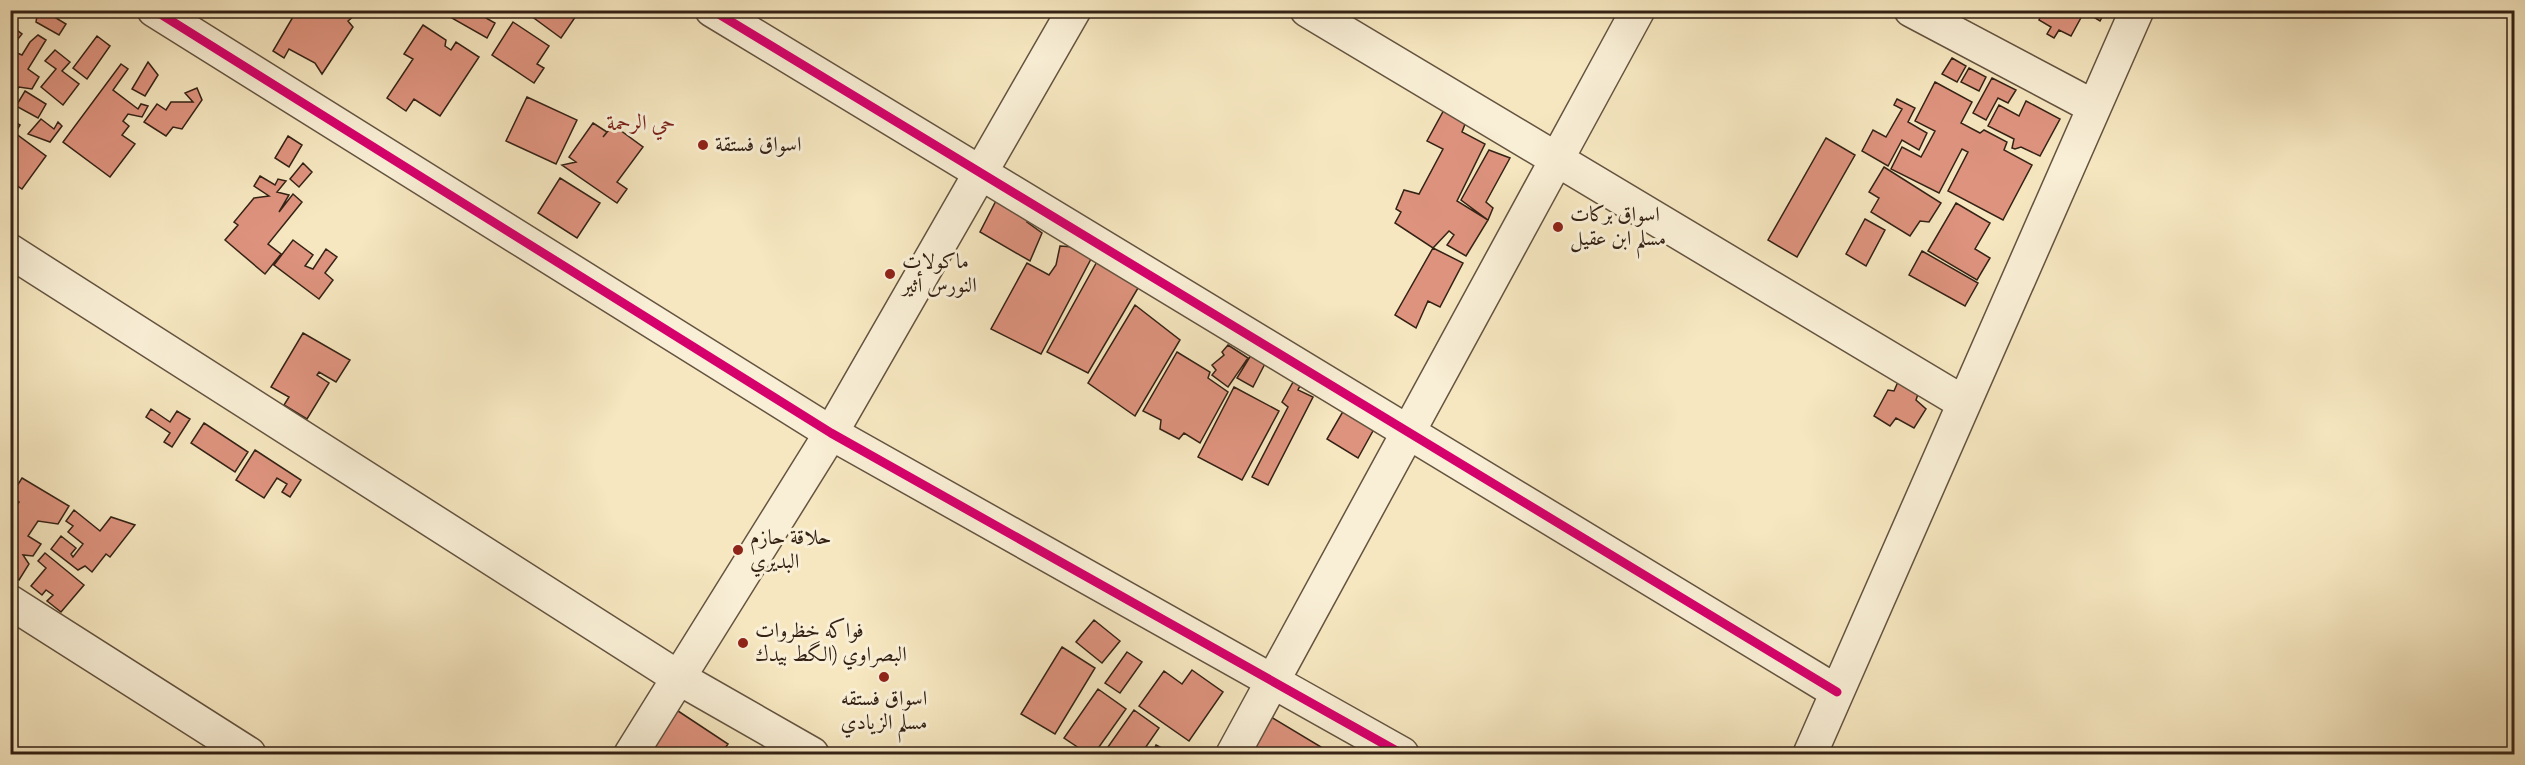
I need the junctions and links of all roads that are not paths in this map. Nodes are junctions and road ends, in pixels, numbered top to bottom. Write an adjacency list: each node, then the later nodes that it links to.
1 (154, 10): 14 (street)
2 (712, 10): 10 (street)
3 (1074, 10): 10 (street)
4 (1307, 10): 9 (street)
5 (1638, 10): 9 (street)
6 (1911, 10): 8 (street)
7 (2137, 10): 8 (street)
8 (2094, 107): 12 (street)
9 (1557, 159): 12 (street); 13 (street)
10 (980, 173): 13 (street); 14 (street)
11 (10, 251): 16 (street)
12 (1964, 403): 18 (street)
13 (1408, 432): 17 (street); 18 (street)
14 (831, 433): 16 (street); 17 (street)
15 (10, 602): 19 (street)
16 (679, 678): 20 (street); 21 (street)
17 (1272, 681): 22 (street); 23 (street)
18 (1837, 692): 24 (street)
19 (249, 754)
20 (631, 754)
21 (812, 754)
22 (1233, 754)
23 (1402, 754)
24 (1810, 754)

